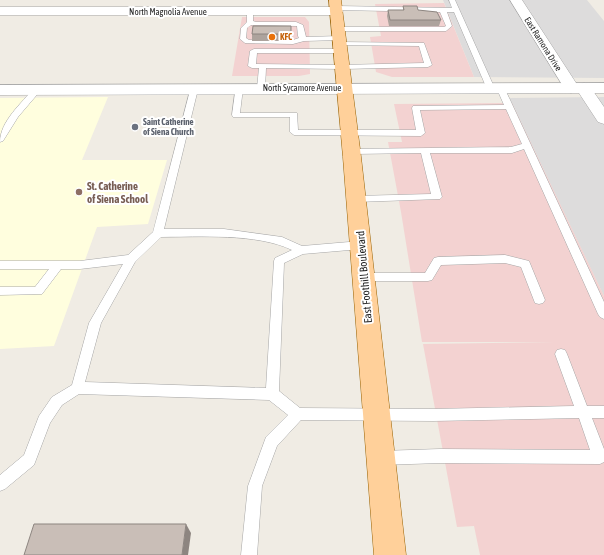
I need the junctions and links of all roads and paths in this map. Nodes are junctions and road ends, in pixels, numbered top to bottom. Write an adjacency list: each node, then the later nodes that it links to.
1 (452, 0): 5 (lane)
2 (516, 0): 14 (street, East Ramona Drive)
3 (336, 6): 4 (lane); 7 (street, North Magnolia Avenue); 9 (main road, East Foothill Boulevard)
4 (443, 10): 5 (lane); 9 (lane)
5 (456, 10): 17 (lane)
6 (0, 11): 7 (street, North Magnolia Avenue)
7 (250, 17): 8 (lane); 8 (lane)
8 (304, 39): 9 (lane)
9 (341, 49): 9 (lane); 10 (lane); 10 (lane); 13 (main road, East Foothill Boulevard)
10 (263, 66): 12 (lane)
11 (239, 88): 12 (street, North Sycamore Avenue); 16 (street, North Sycamore Avenue); 23 (lane)
12 (261, 88): 13 (street, North Sycamore Avenue)
13 (345, 88): 17 (street, North Sycamore Avenue); 23 (main road, East Foothill Boulevard)
14 (577, 88): 15 (street, North Sycamore Avenue); 17 (street, North Sycamore Avenue); 21 (street, East Ramona Drive)
15 (604, 88)
16 (194, 89): 19 (street, North Sycamore Avenue); 27 (lane)
17 (496, 89): 20 (lane)
18 (0, 90): 19 (street, North Sycamore Avenue)
19 (37, 90): 22 (lane)
20 (509, 106): 23 (lane); 24 (lane)
21 (604, 119)
22 (0, 139)
23 (351, 142): 25 (lane); 26 (main road, East Foothill Boulevard)
24 (527, 145): 25 (lane); 36 (lane)
25 (425, 151): 26 (lane)
26 (356, 199): 28 (main road, East Foothill Boulevard)
27 (158, 233): 29 (lane); 30 (lane)
28 (361, 246): 29 (lane); 33 (main road, East Foothill Boulevard)
29 (301, 250): 39 (lane)
30 (131, 259): 32 (lane); 38 (lane)
31 (0, 265): 32 (lane)
32 (58, 265): 34 (lane)
33 (364, 277): 35 (lane); 43 (main road, East Foothill Boulevard)
34 (0, 291)
35 (539, 300)
36 (604, 314)
37 (561, 354): 40 (lane)
38 (77, 388): 39 (lane); 45 (lane)
39 (272, 394): 42 (lane)
40 (583, 412): 41 (lane); 43 (lane); 44 (lane)
41 (604, 412)
42 (298, 414): 43 (lane); 46 (lane)
43 (377, 415): 44 (main road, East Foothill Boulevard)
44 (380, 458): 47 (main road, East Foothill Boulevard)
45 (0, 484)
46 (249, 555)
47 (390, 555)

